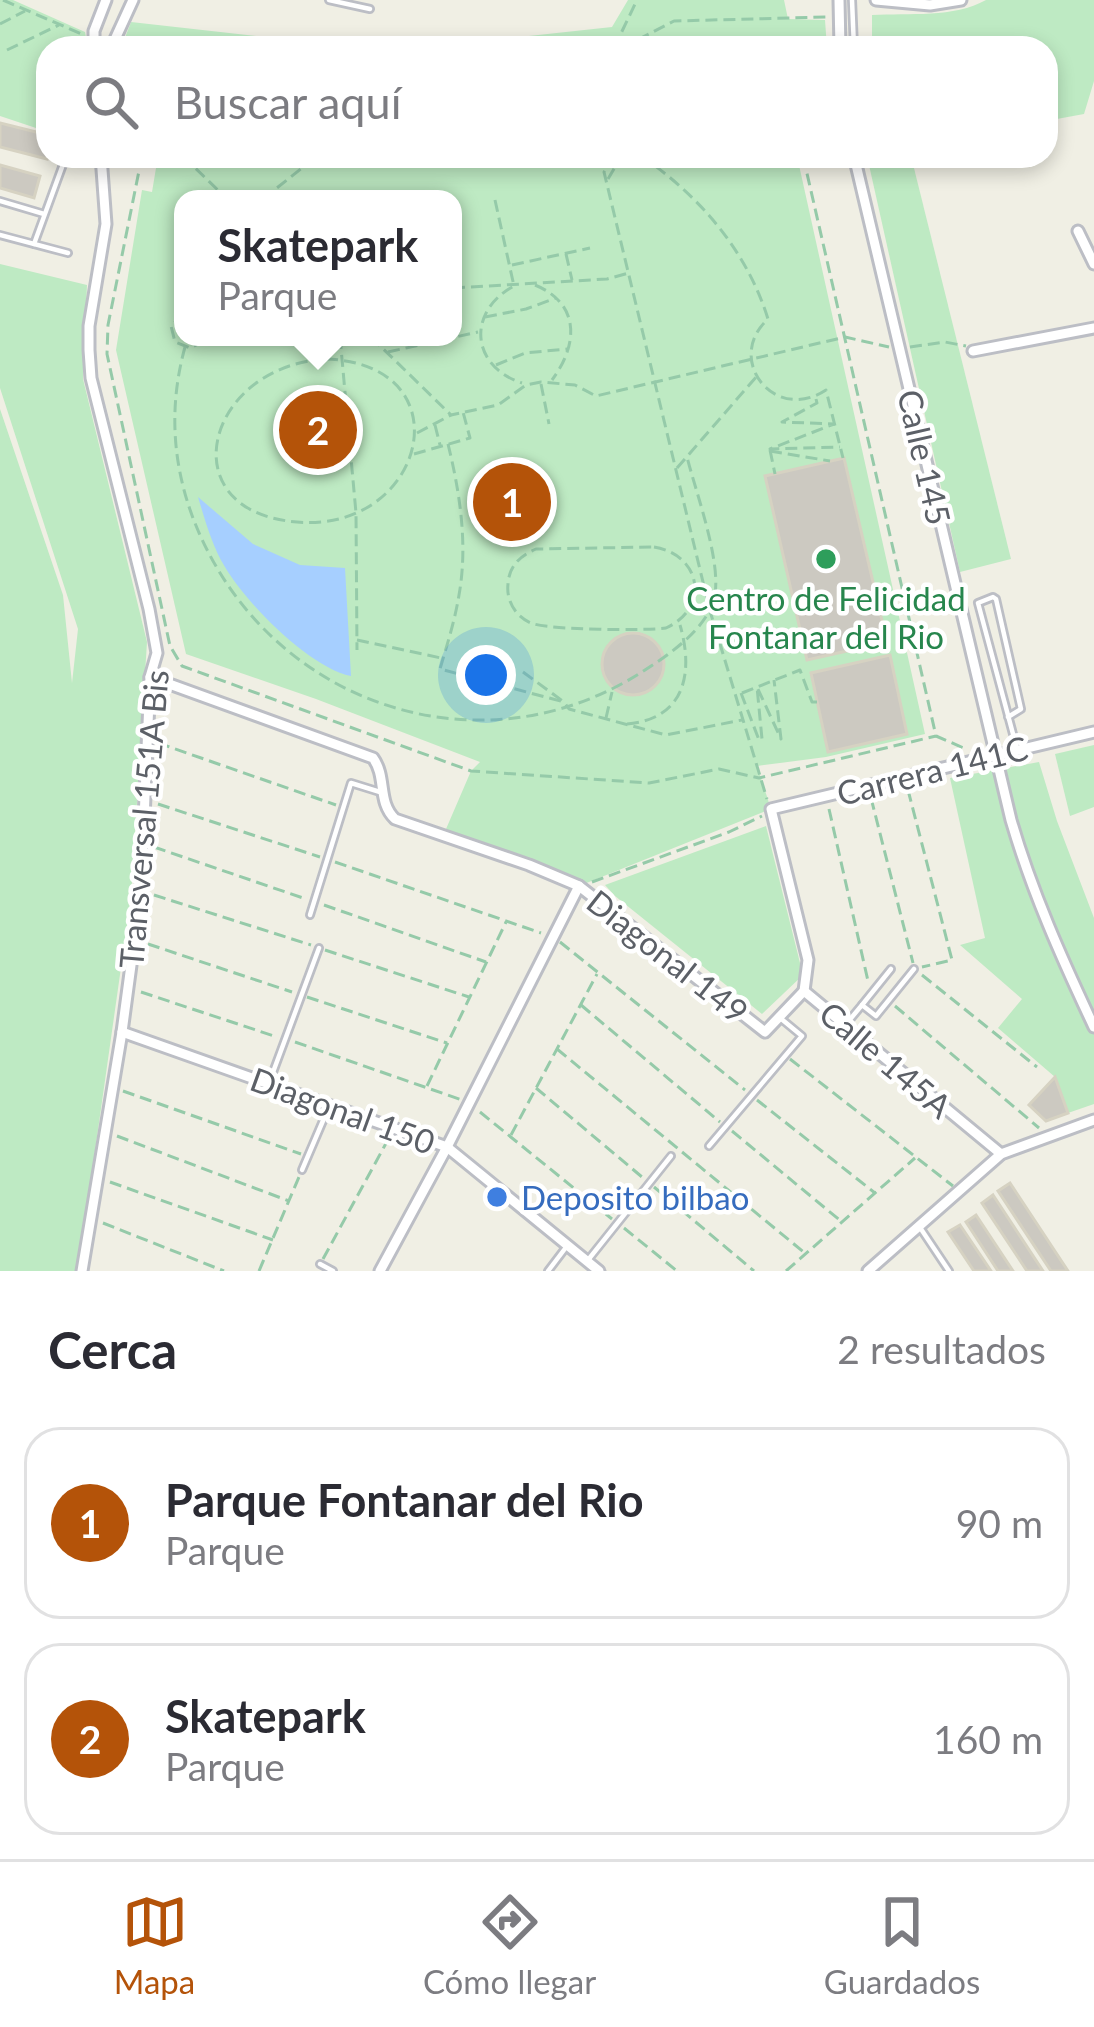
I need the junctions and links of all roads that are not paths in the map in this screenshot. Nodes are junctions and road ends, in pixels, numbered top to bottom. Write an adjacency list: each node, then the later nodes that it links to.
1 (106, 0): 10 (street)
2 (133, 0): 11 (street)
3 (328, 0): 9 (lane)
4 (839, 0): 12 (street)
5 (851, 0): 13 (lane)
6 (876, 0): 8 (street)
7 (961, 0): 8 (street)
8 (930, 3)
9 (370, 9)
10 (95, 36)
11 (116, 36)
12 (840, 36)
13 (853, 36)
14 (61, 168): 18 (lane)
15 (102, 168): 26 (street, Transversal 151A Bis)
16 (857, 168): 30 (street, Calle 145)
17 (0, 201): 18 (lane)
18 (44, 214): 21 (lane)
19 (1078, 231): 23 (street)
20 (0, 235): 21 (lane)
21 (34, 244): 22 (lane)
22 (68, 253)
23 (1094, 264)
24 (1094, 328): 25 (street)
25 (973, 351)
26 (150, 677): 31 (street); 43 (street, Transversal 151A Bis)
27 (1008, 717): 27 (lane); 29 (lane)
28 (1094, 732): 29 (street, Carrera 141C)
29 (1018, 749): 30 (street, Carrera 141C)
30 (989, 755): 32 (street, Carrera 141C); 42 (street, Calle 145)
31 (383, 793): 33 (street, Diagonal 149); 34 (lane)
32 (770, 809): 38 (street, Calle 145A)
33 (579, 886): 40 (street, Diagonal 149); 48 (street)
34 (310, 915)
35 (319, 948): 44 (lane)
36 (891, 969): 39 (lane)
37 (914, 969): 39 (lane)
38 (805, 992): 40 (street); 41 (street, Calle 145A)
39 (862, 1004): 41 (lane)
40 (779, 1017): 47 (lane)
41 (845, 1026): 49 (street, Calle 145A)
42 (1094, 1027)
43 (122, 1032): 44 (street, Diagonal 150); 56 (street, Transversal 151A Bis)
44 (269, 1084): 45 (street, Diagonal 150)
45 (330, 1105): 48 (street, Diagonal 150); 51 (lane)
46 (1094, 1120): 49 (street)
47 (709, 1146)
48 (447, 1147): 53 (street, Diagonal 150); 58 (street)
49 (1001, 1154): 52 (street)
50 (671, 1156): 54 (lane)
51 (302, 1170)
52 (919, 1226): 61 (street); 62 (lane)
53 (567, 1246): 54 (street, Diagonal 150); 59 (lane)
54 (587, 1261): 60 (street, Diagonal 150)
55 (320, 1264): 57 (lane)
56 (82, 1271)
57 (333, 1271)
58 (380, 1271)
59 (548, 1271)
60 (599, 1271)
61 (868, 1271)
62 (949, 1271)

